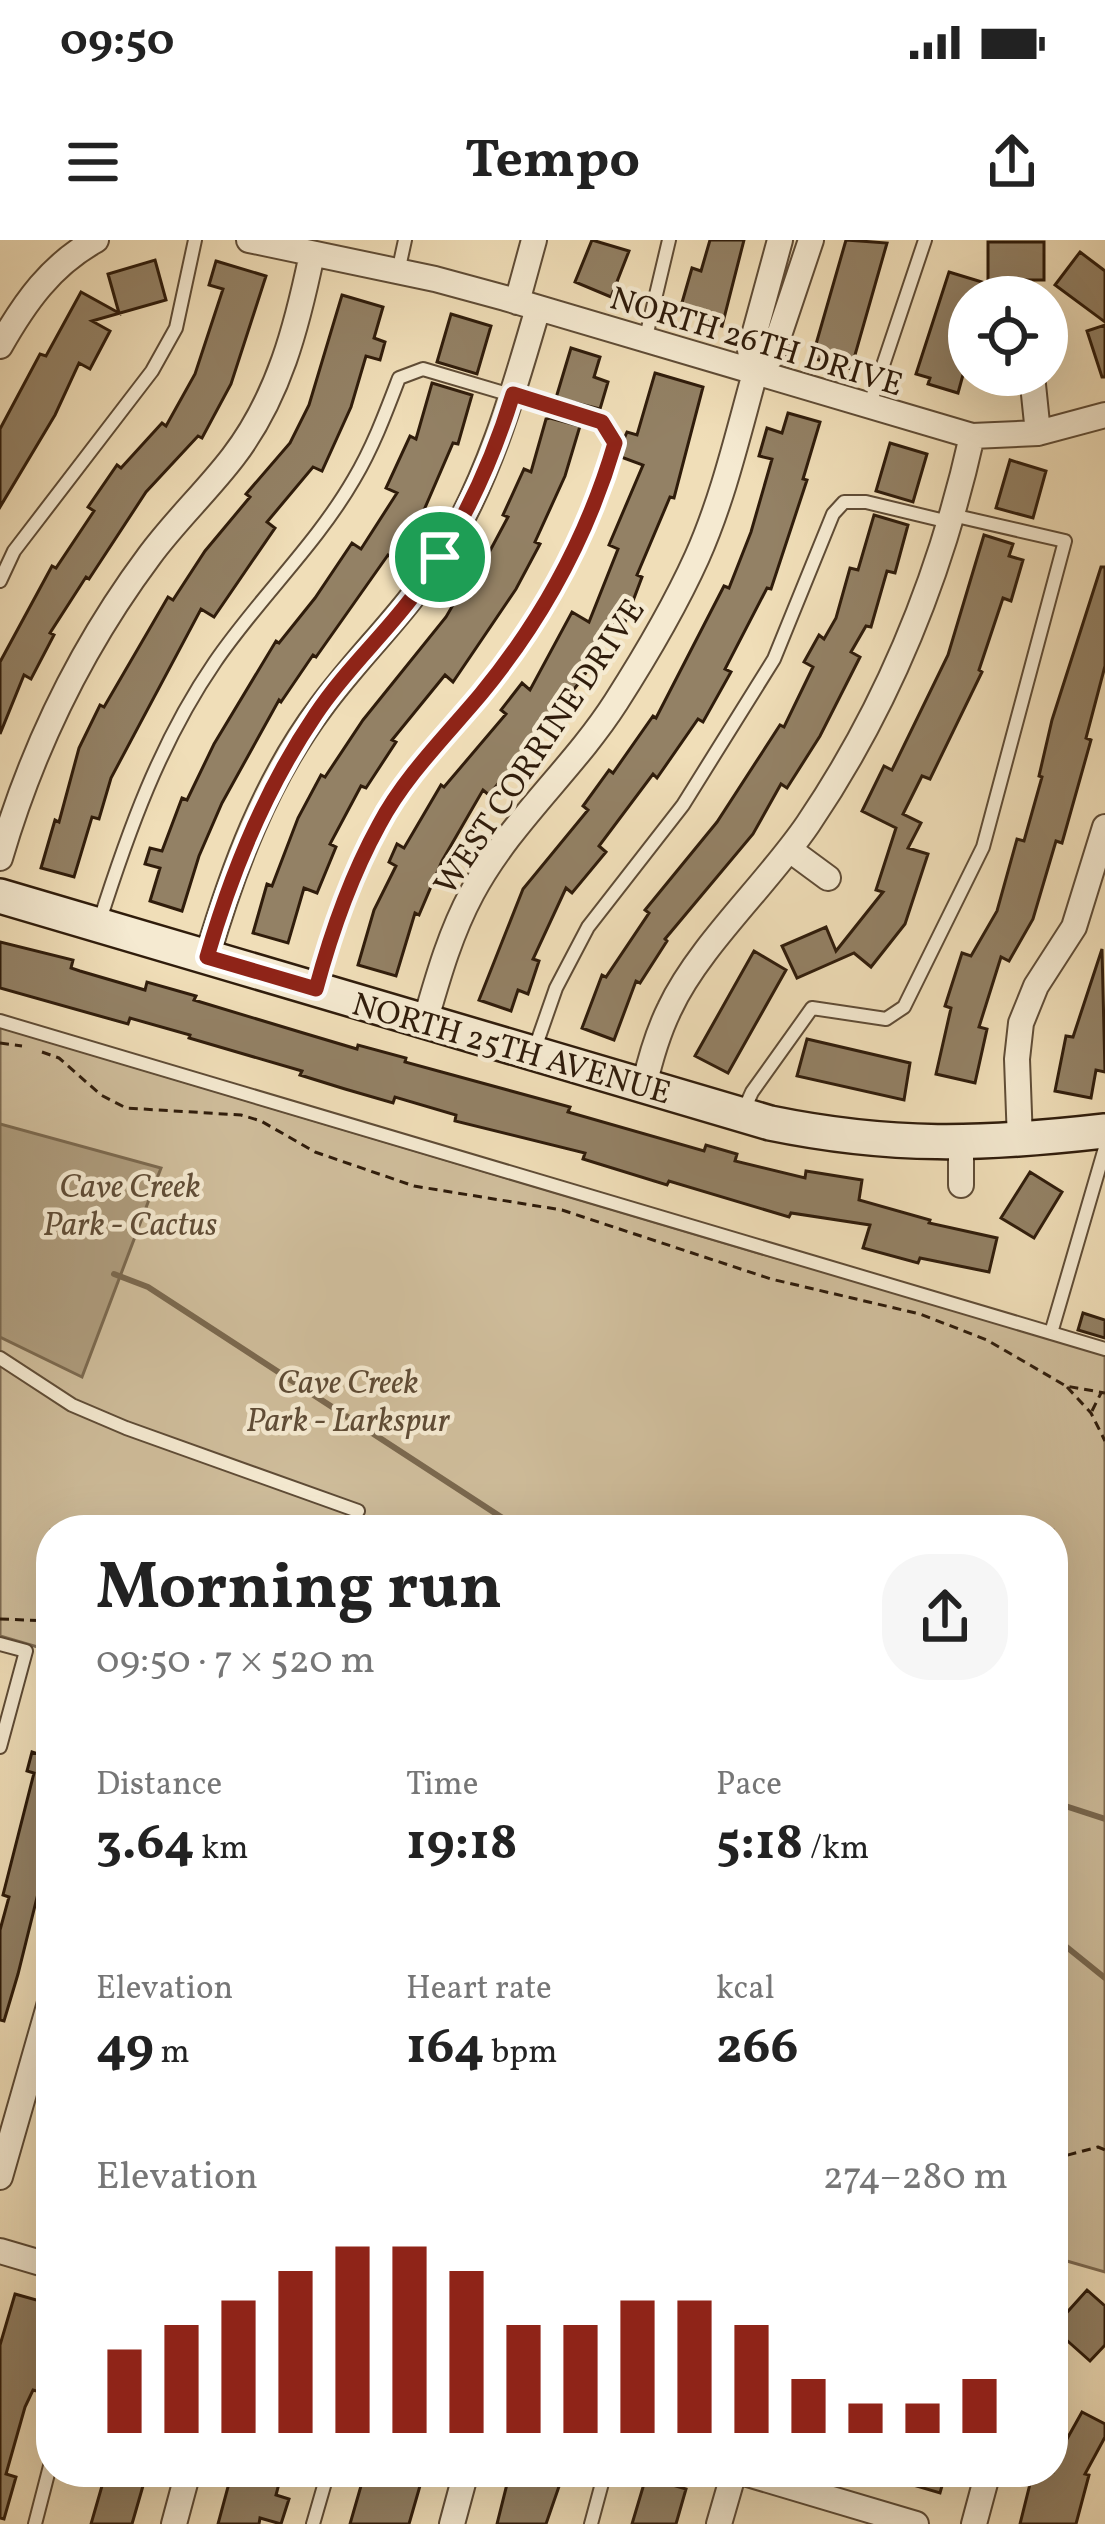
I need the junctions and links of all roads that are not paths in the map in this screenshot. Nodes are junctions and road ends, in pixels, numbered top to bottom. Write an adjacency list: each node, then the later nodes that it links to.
1 (195, 240): 23 (lane)
2 (405, 240): 11 (lane)
3 (535, 240): 12 (street)
4 (669, 240): 13 (lane)
5 (780, 240): 15 (street, WEST CORRINE DRIVE)
6 (811, 240): 15 (street, WEST CORRINE DRIVE)
7 (925, 240): 18 (lane)
8 (262, 241): 10 (street, NORTH 26TH DRIVE)
9 (80, 244): 14 (street)
10 (312, 254): 11 (street, NORTH 26TH DRIVE); 26 (street)
11 (398, 272): 12 (street, NORTH 26TH DRIVE)
12 (528, 305): 13 (street, NORTH 26TH DRIVE); 16 (street)
13 (645, 341): 15 (street, NORTH 26TH DRIVE)
14 (0, 346)
15 (755, 373): 18 (street, NORTH 26TH DRIVE); 33 (street, WEST CORRINE DRIVE)
16 (513, 394): 29 (lane); 30 (street); 31 (lane)
17 (1034, 396): 20 (street)
18 (869, 407): 21 (street, NORTH 26TH DRIVE)
19 (1105, 415): 20 (street, NORTH 26TH DRIVE)
20 (1038, 433): 21 (street, NORTH 26TH DRIVE)
21 (972, 436): 22 (street)
22 (950, 518): 25 (street); 34 (lane); 36 (lane)
23 (0, 580)
24 (1105, 827): 38 (street)
25 (790, 850): 27 (street); 35 (street)
26 (0, 858)
27 (828, 878)
28 (0, 896): 29 (street, NORTH 25TH AVENUE)
29 (98, 924): 30 (street, NORTH 25TH AVENUE)
30 (207, 957): 31 (street, NORTH 25TH AVENUE)
31 (316, 989): 33 (street, NORTH 25TH AVENUE)
32 (0, 1021): 42 (lane)
33 (424, 1022): 34 (street, NORTH 25TH AVENUE)
34 (533, 1054): 35 (street, NORTH 25TH AVENUE)
35 (644, 1086): 36 (street, NORTH 25TH AVENUE)
36 (742, 1116): 39 (street, NORTH 25TH AVENUE)
37 (1105, 1131): 38 (street, NORTH 25TH AVENUE)
38 (1020, 1141): 39 (street, NORTH 25TH AVENUE)
39 (961, 1143): 41 (street)
40 (1105, 1148): 42 (lane)
41 (961, 1185)
42 (1051, 1333): 43 (lane)
43 (1105, 1349)
44 (0, 1358): 45 (lane)
45 (358, 1511)
46 (0, 1644): 47 (lane)
47 (0, 1747)
48 (36, 2051): 49 (street)
49 (0, 2177)
50 (0, 2251): 51 (street)
51 (36, 2262)
52 (45, 2487): 61 (lane)
53 (184, 2487): 62 (street)
54 (324, 2487): 63 (lane)
55 (462, 2487): 64 (street)
56 (601, 2487): 65 (lane)
57 (732, 2487): 66 (street)
58 (777, 2487): 60 (street)
59 (984, 2487): 68 (street)
60 (850, 2514): 67 (street)
61 (35, 2524)
62 (174, 2524)
63 (313, 2524)
64 (452, 2524)
65 (591, 2524)
66 (719, 2524)
67 (916, 2524)
68 (974, 2524)

